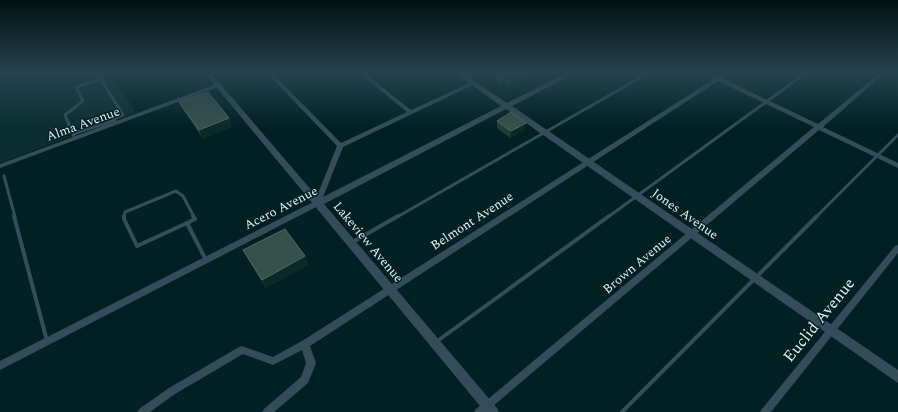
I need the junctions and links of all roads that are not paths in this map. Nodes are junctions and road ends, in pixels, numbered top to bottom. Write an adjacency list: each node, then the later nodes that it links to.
1 (78, 91): 22 (lane)
2 (108, 91): 18 (lane)
3 (201, 91): 18 (street, Alma Avenue)
4 (224, 91): 30 (street, Lakeview Avenue)
5 (287, 91): 23 (street)
6 (384, 91): 17 (street)
7 (457, 91): 17 (street)
8 (486, 91): 16 (street, Jones Avenue)
9 (536, 91): 16 (street, Acero Avenue)
10 (616, 91): 20 (lane)
11 (697, 91): 25 (street, Belmont Avenue)
12 (744, 91): 15 (street)
13 (780, 91): 15 (lane)
14 (861, 91): 19 (street, Brown Avenue)
15 (766, 102): 19 (street); 29 (lane)
16 (507, 106): 20 (street, Jones Avenue); 30 (street, Acero Avenue)
17 (411, 113): 23 (street)
18 (116, 121): 22 (street, Alma Avenue)
19 (818, 127): 24 (street); 32 (street, Brown Avenue)
20 (544, 132): 25 (street, Jones Avenue); 33 (lane)
21 (898, 134): 24 (lane)
22 (74, 136): 26 (street, Alma Avenue)
23 (340, 146): 30 (street)
24 (877, 156): 27 (street); 36 (lane)
25 (587, 162): 29 (street, Jones Avenue); 37 (street, Belmont Avenue)
26 (0, 166)
27 (898, 166)
28 (4, 176): 39 (lane)
29 (635, 195): 32 (street, Jones Avenue); 40 (lane)
30 (318, 203): 33 (street, Lakeview Avenue); 35 (street, Acero Avenue)
31 (187, 223): 31 (lane); 35 (lane)
32 (691, 234): 36 (street, Jones Avenue); 44 (street, Brown Avenue)
33 (351, 243): 37 (street, Lakeview Avenue)
34 (898, 248): 38 (street, Euclid Avenue)
35 (206, 260): 39 (street, Acero Avenue)
36 (756, 279): 38 (street, Jones Avenue); 48 (lane)
37 (390, 288): 40 (street, Lakeview Avenue); 41 (street, Belmont Avenue)
38 (830, 330): 43 (street, Jones Avenue); 49 (street, Euclid Avenue)
39 (47, 342): 42 (street, Acero Avenue)
40 (435, 343): 44 (street, Lakeview Avenue)
41 (304, 344): 45 (street, Belmont Avenue); 46 (street)
42 (0, 366)
43 (898, 377)
44 (490, 409): 47 (street, Brown Avenue)
45 (142, 412)
46 (267, 412)
47 (479, 412)
48 (622, 412)
49 (764, 412)

